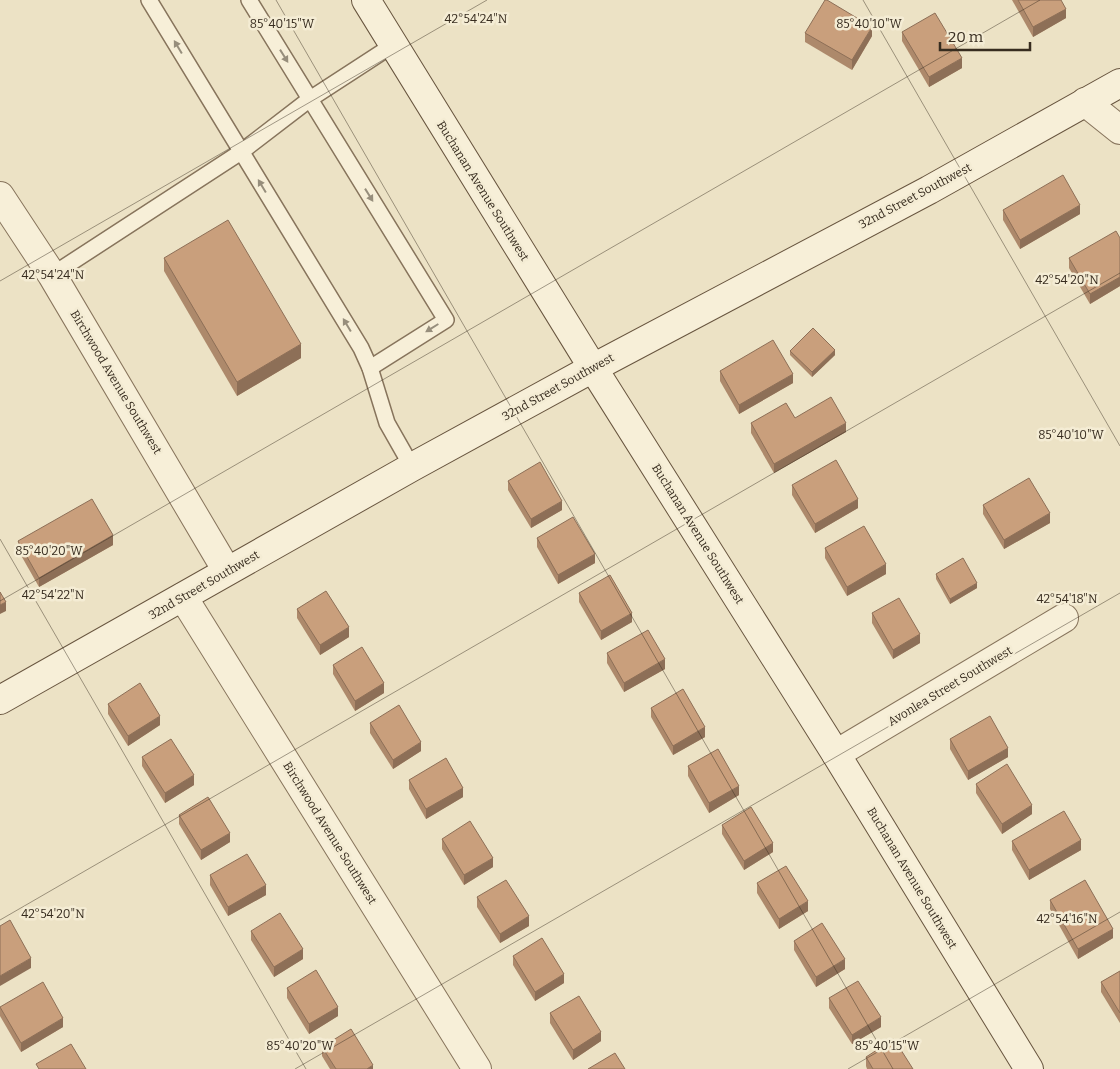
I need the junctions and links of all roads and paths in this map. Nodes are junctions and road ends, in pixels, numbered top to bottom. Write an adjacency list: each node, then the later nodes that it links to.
1 (149, 0): 9 (lane, one-way to 1)
2 (249, 0): 6 (lane, one-way to 6)
3 (366, 0): 4 (street, Buchanan Avenue Southwest)
4 (393, 45): 6 (lane); 13 (street, Buchanan Avenue Southwest)
5 (1120, 82): 7 (street, 32nd Street Southwest)
6 (310, 99): 9 (lane); 12 (lane, one-way to 12)
7 (1084, 102): 8 (street); 13 (street, 32nd Street Southwest)
8 (1120, 130)
9 (241, 152): 11 (lane); 12 (lane, one-way to 9)
10 (0, 196): 11 (street, Birchwood Avenue Southwest)
11 (52, 275): 15 (street, Birchwood Avenue Southwest)
12 (370, 368): 14 (lane)
13 (592, 368): 14 (street, 32nd Street Southwest); 19 (street, Buchanan Avenue Southwest)
14 (412, 467): 15 (street, 32nd Street Southwest)
15 (227, 571): 16 (street, 32nd Street Southwest)
16 (182, 597): 18 (street, 32nd Street Southwest); 20 (street, Birchwood Avenue Southwest)
17 (1064, 618): 19 (street, Avonlea Street Southwest)
18 (0, 700)
19 (836, 754): 21 (street, Buchanan Avenue Southwest)
20 (477, 1069)
21 (1029, 1069)

